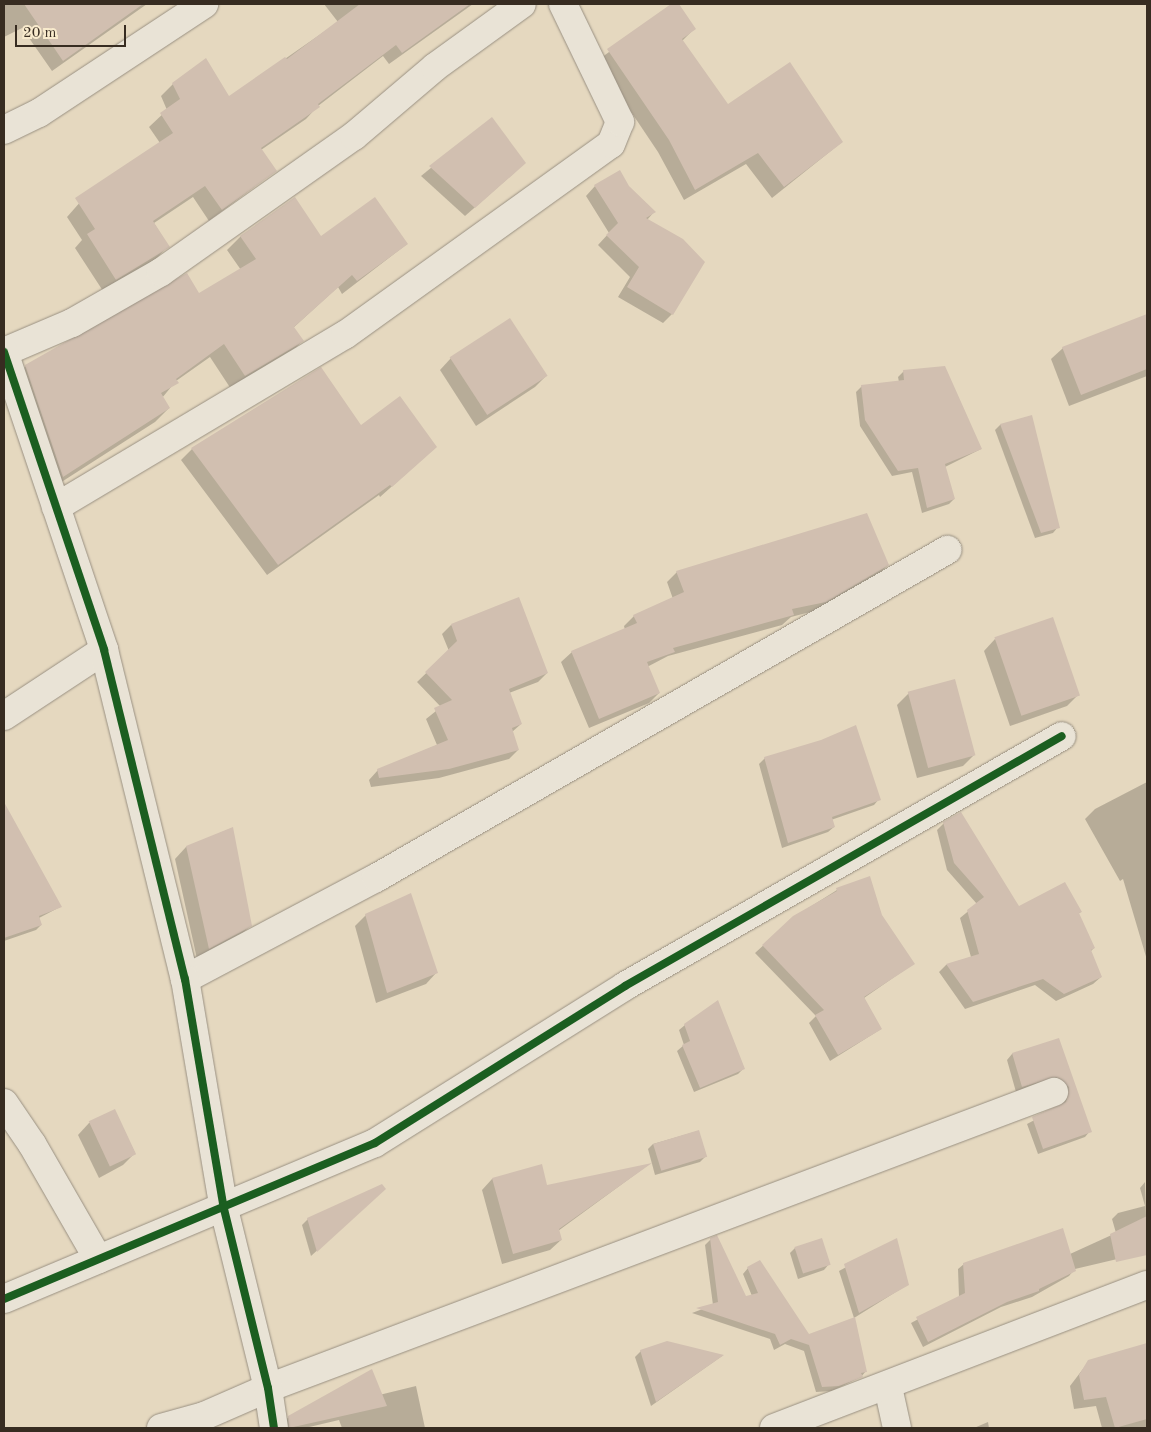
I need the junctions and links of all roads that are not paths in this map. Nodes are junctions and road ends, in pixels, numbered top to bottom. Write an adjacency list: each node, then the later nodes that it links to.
1 (204, 4): 4 (street)
2 (522, 4): 5 (street)
3 (563, 4): 6 (street)
4 (4, 130)
5 (4, 352): 6 (street)
6 (56, 507): 8 (street)
7 (946, 550): 11 (street)
8 (104, 650): 9 (street); 11 (street)
9 (4, 716)
10 (1062, 736): 14 (street)
11 (185, 979): 14 (street)
12 (1054, 1092): 19 (street)
13 (4, 1103): 15 (street)
14 (224, 1209): 15 (street); 19 (street)
15 (98, 1259): 17 (street)
16 (1147, 1285): 18 (street)
17 (4, 1298)
18 (888, 1387): 22 (street); 23 (street)
19 (268, 1388): 20 (street); 21 (street)
20 (161, 1428)
21 (274, 1428)
22 (774, 1428)
23 (897, 1428)

